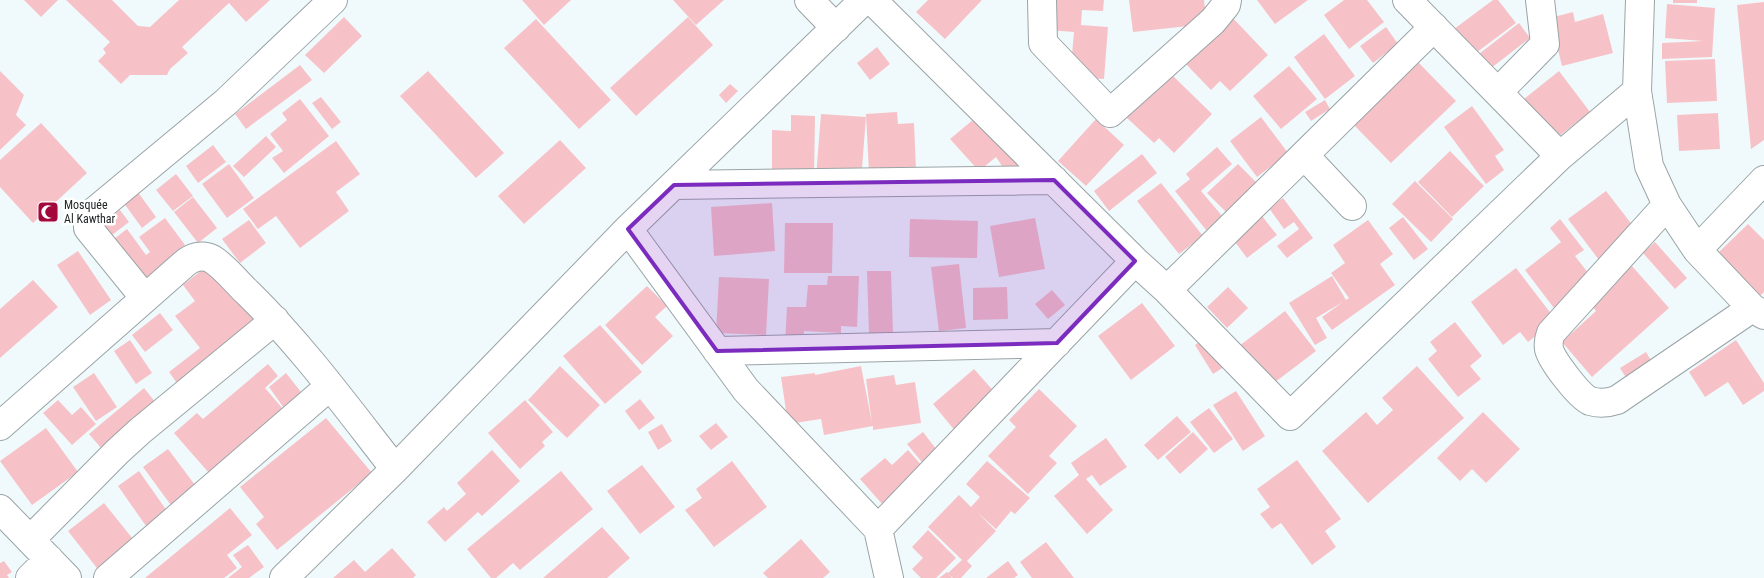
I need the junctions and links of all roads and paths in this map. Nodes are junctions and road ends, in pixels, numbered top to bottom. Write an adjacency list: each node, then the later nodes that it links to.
1 (333, 0): 25 (street)
2 (809, 0): 11 (street)
3 (864, 0): 11 (street)
4 (872, 0): 16 (street)
5 (1042, 0): 6 (street)
6 (1228, 0)
7 (1407, 0): 10 (street)
8 (1540, 0): 13 (street)
9 (1640, 0): 12 (street)
10 (1434, 27): 13 (street); 14 (street)
11 (836, 28): 18 (street)
12 (1637, 91): 15 (street); 19 (street)
13 (1498, 92): 15 (street)
14 (1304, 155): 20 (street); 24 (street)
15 (1560, 156): 24 (street)
16 (1054, 180): 18 (street); 23 (street)
17 (1764, 180): 22 (street)
18 (674, 185): 21 (street)
19 (1667, 205): 22 (street); 26 (street)
20 (1352, 206)
21 (628, 230): 29 (street); 32 (street)
22 (1697, 250): 26 (street)
23 (1135, 261): 24 (street); 28 (street)
24 (1167, 290)
25 (144, 298): 27 (street); 31 (street)
26 (1758, 312)
27 (275, 320): 30 (street); 35 (street)
28 (1056, 343): 29 (street); 34 (street)
29 (717, 351): 34 (street)
30 (330, 386): 32 (street); 38 (street)
31 (0, 426)
32 (395, 469): 39 (street)
33 (0, 509): 35 (street)
34 (878, 529): 40 (street)
35 (30, 540): 36 (street)
36 (58, 568): 37 (street)
37 (30, 578)
38 (108, 578)
39 (284, 578)
40 (889, 578)

